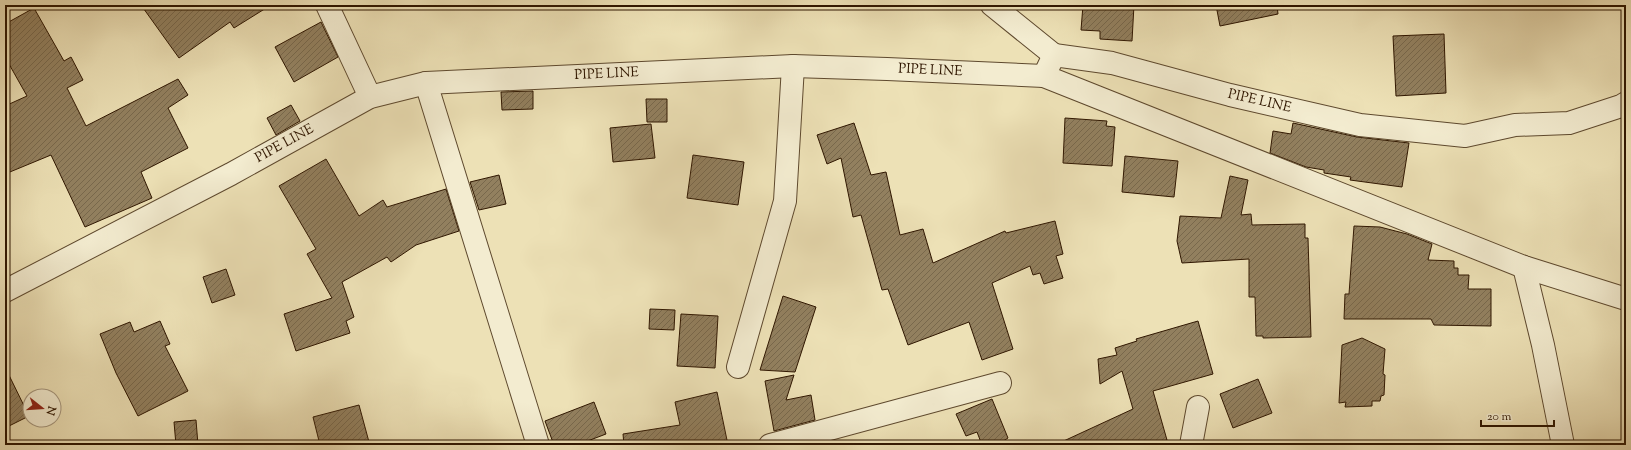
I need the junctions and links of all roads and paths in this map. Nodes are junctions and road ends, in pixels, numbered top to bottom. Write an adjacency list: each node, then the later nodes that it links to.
1 (328, 5): 7 (street)
2 (992, 5): 3 (street)
3 (1054, 55): 5 (street); 8 (street, PIPE LINE)
4 (793, 66): 5 (street, PIPE LINE); 6 (street, PIPE LINE); 12 (street)
5 (1044, 76): 9 (street, PIPE LINE)
6 (426, 82): 7 (street, PIPE LINE); 15 (street)
7 (370, 97): 10 (street, PIPE LINE)
8 (1626, 103)
9 (1524, 267): 11 (street, PIPE LINE); 18 (street)
10 (5, 291)
11 (1626, 299)
12 (738, 367)
13 (1000, 383): 16 (street)
14 (1198, 408): 17 (street)
15 (538, 445)
16 (770, 445)
17 (1191, 445)
18 (1563, 445)

